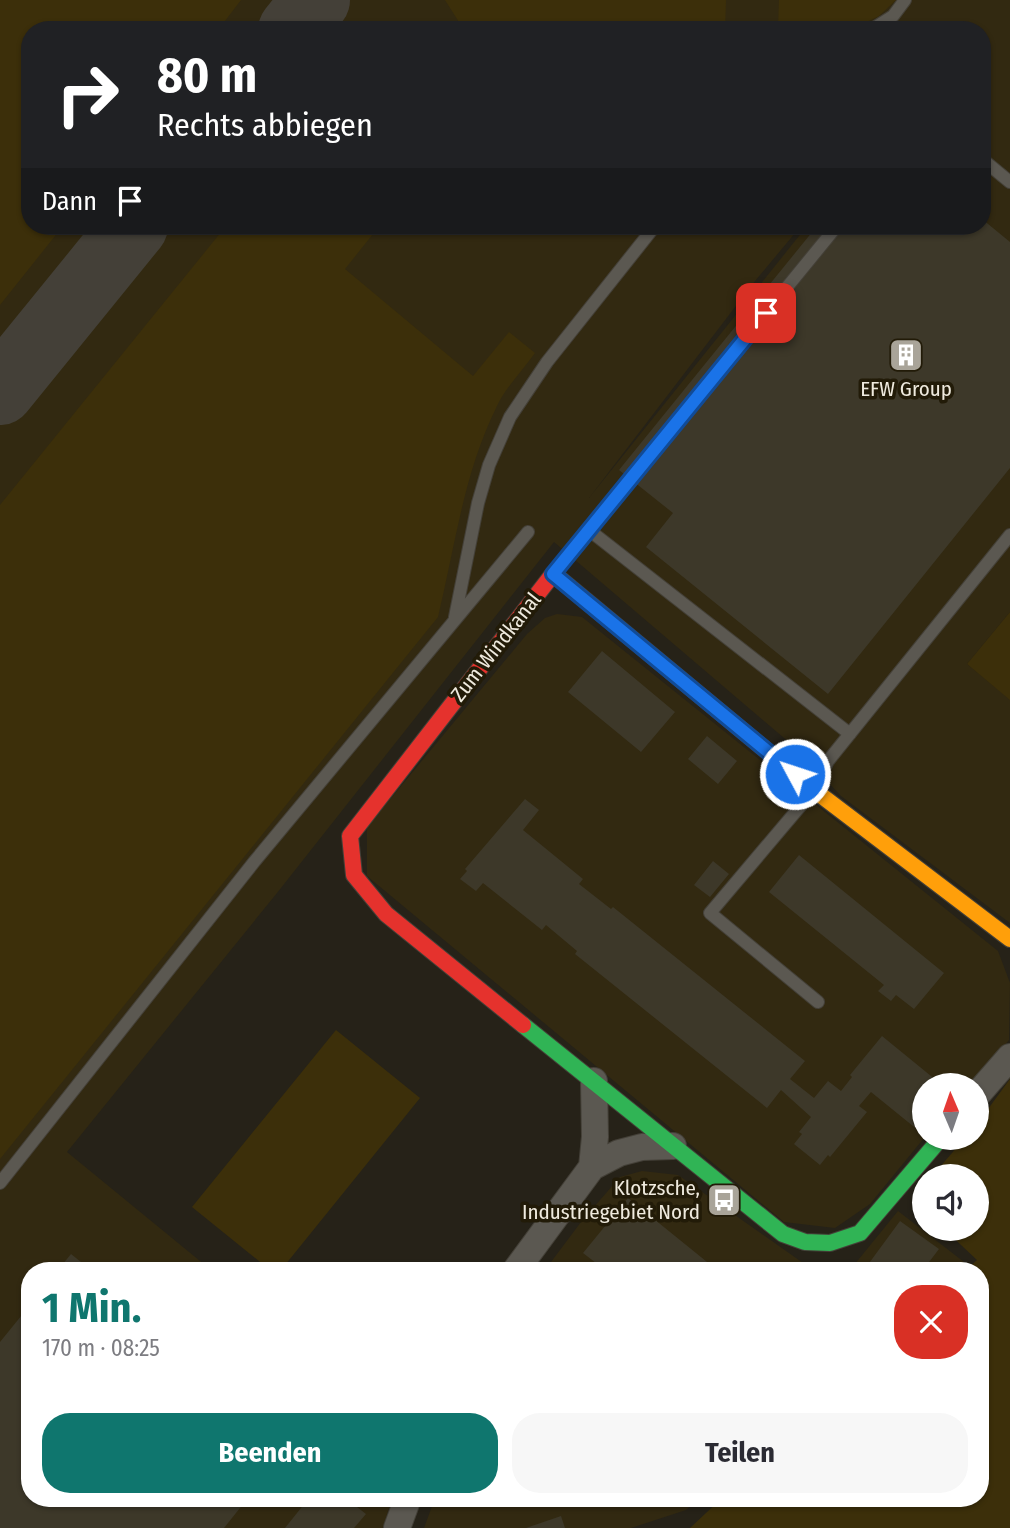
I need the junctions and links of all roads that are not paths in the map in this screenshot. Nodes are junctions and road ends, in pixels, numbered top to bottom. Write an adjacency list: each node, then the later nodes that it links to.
1 (905, 0): 2 (lane)
2 (885, 21)
3 (991, 166): 4 (lane)
4 (1010, 182)
5 (648, 235): 11 (lane)
6 (829, 235): 7 (lane)
7 (589, 530): 10 (lane); 12 (lane)
8 (528, 532): 11 (lane)
9 (1010, 535): 12 (lane)
10 (553, 574): 13 (street, Zum Windkanal); 17 (street, Zum Windkanal)
11 (454, 621): 22 (lane)
12 (850, 734): 13 (lane)
13 (814, 790): 14 (street, Zum Windkanal); 15 (lane)
14 (1010, 939)
15 (818, 1002)
16 (1010, 1057): 18 (street)
17 (594, 1081): 19 (street, Zum Windkanal); 21 (street)
18 (989, 1081)
19 (673, 1146): 20 (street, Zum Windkanal); 21 (street)
20 (931, 1150)
21 (592, 1167): 23 (street)
22 (0, 1183)
23 (522, 1262)
24 (405, 1507): 25 (street)
25 (397, 1528)

